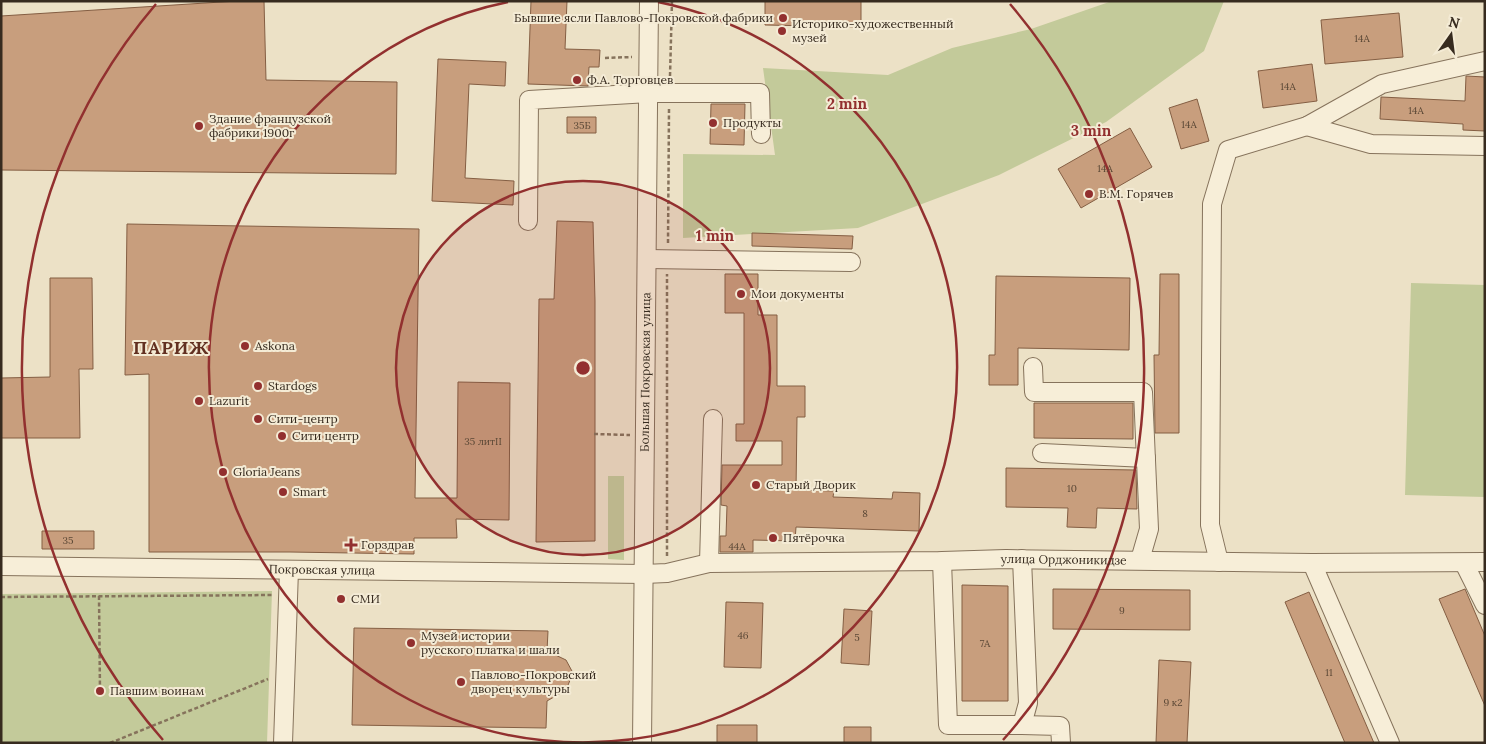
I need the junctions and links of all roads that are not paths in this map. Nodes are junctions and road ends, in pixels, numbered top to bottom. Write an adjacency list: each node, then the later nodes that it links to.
1 (649, 1): 3 (street, Большая Покровская улица)
2 (1485, 61): 4 (street)
3 (649, 93): 5 (street); 7 (street); 8 (street, Большая Покровская улица)
4 (1307, 126): 6 (street); 17 (street)
5 (761, 134)
6 (1485, 146)
7 (528, 221)
8 (648, 253): 9 (street); 24 (street, Большая Покровская улица)
9 (850, 262)
10 (1033, 367): 13 (street)
11 (712, 419): 19 (street)
12 (1042, 453): 13 (street)
13 (1146, 458): 15 (street)
14 (1022, 559): 15 (street, улица Орджоникидзе); 16 (street, улица Орджоникидзе); 26 (street)
15 (1140, 560): 17 (street, улица Орджоникидзе)
16 (942, 561): 19 (street, улица Орджоникидзе); 26 (street)
17 (1219, 562): 20 (street, улица Орджоникидзе)
18 (1485, 562): 21 (street, улица Орджоникидзе)
19 (710, 563): 24 (street, улица Орджоникидзе)
20 (1312, 563): 21 (street, улица Орджоникидзе); 30 (street)
21 (1464, 563): 25 (street)
22 (1, 566): 23 (street, Покровская улица)
23 (289, 570): 24 (street, Покровская улица); 27 (street)
24 (644, 574): 28 (street, Большая Покровская улица)
25 (1485, 605)
26 (1022, 725): 29 (street)
27 (283, 743)
28 (642, 743)
29 (1061, 743)
30 (1390, 743)

